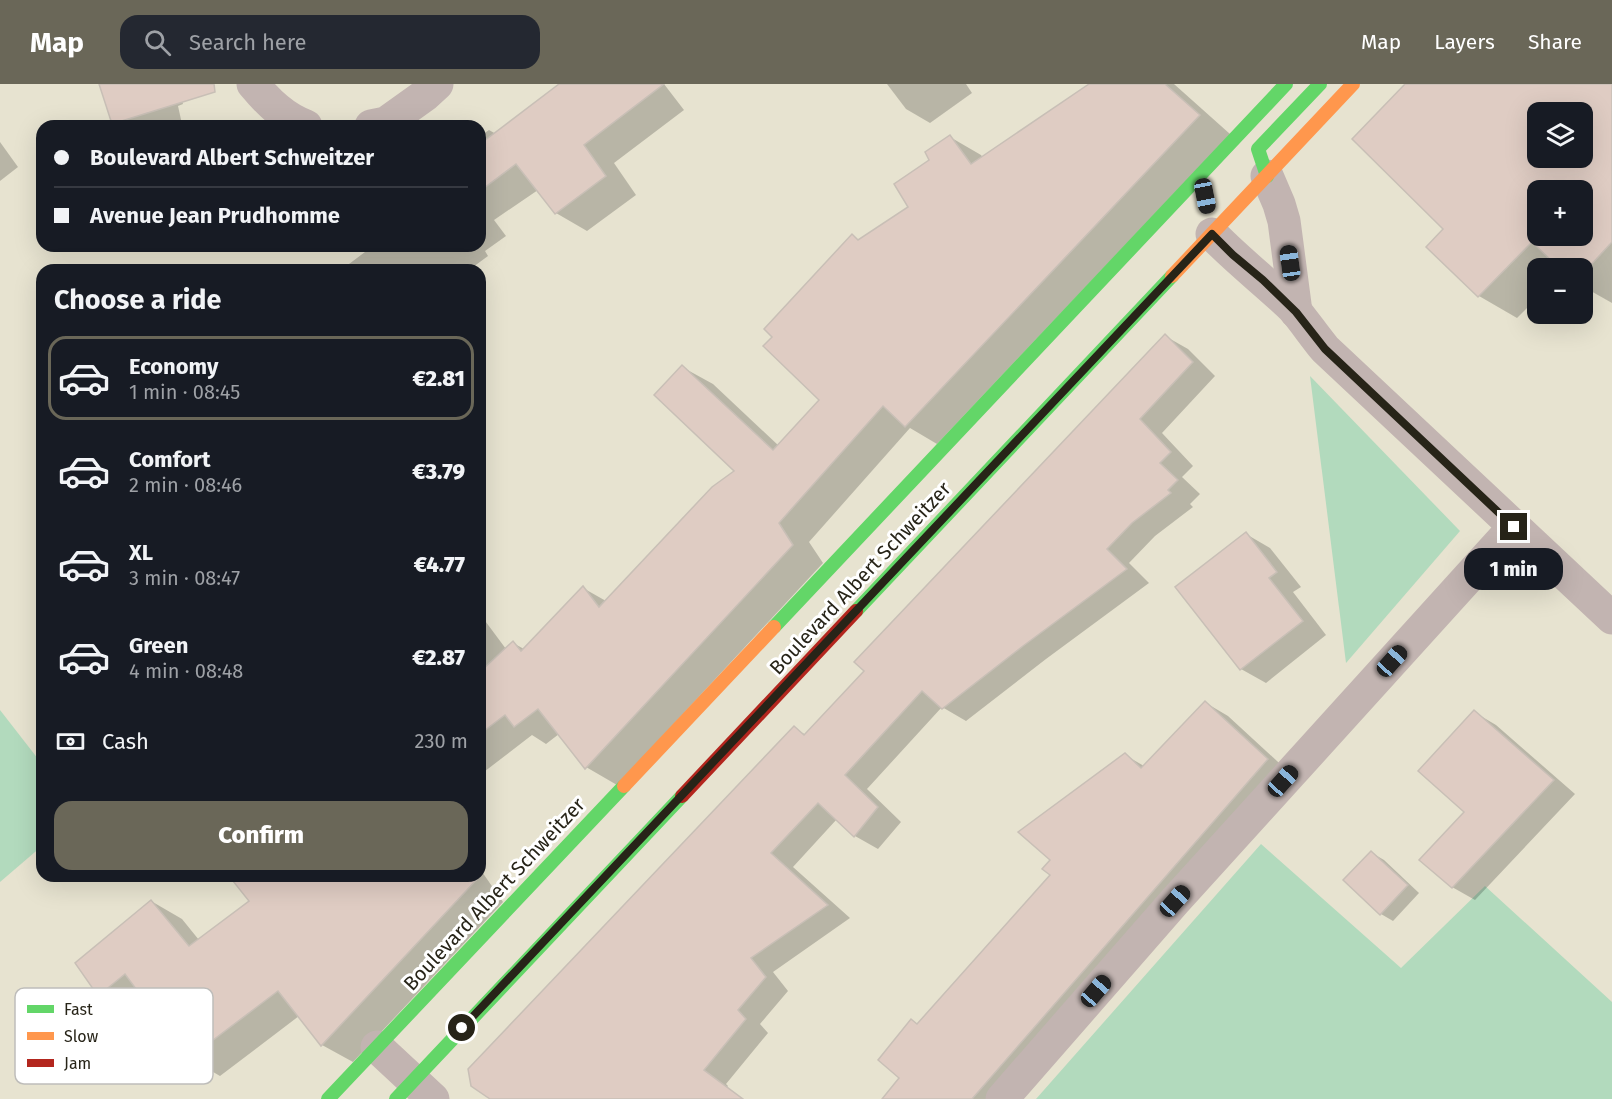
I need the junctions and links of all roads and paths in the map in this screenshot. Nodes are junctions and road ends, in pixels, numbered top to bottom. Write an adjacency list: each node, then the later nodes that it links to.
1 (253, 84): 7 (street)
2 (437, 84): 8 (street)
3 (1320, 84): 6 (main road)
4 (1353, 84): 9 (main road, Boulevard Albert Schweitzer)
5 (1283, 86): 6 (main road); 9 (main road); 14 (main road, Boulevard Albert Schweitzer)
6 (1309, 95): 9 (main road)
7 (291, 120)
8 (390, 120)
9 (1256, 164): 10 (main road, Boulevard Albert Schweitzer); 11 (street)
10 (1210, 224): 11 (street); 15 (main road, Boulevard Albert Schweitzer)
11 (1296, 312): 12 (street)
12 (1514, 527): 13 (street); 17 (street)
13 (1612, 618)
14 (377, 1047): 15 (street); 16 (main road, Boulevard Albert Schweitzer)
15 (414, 1093)
16 (328, 1099)
17 (1002, 1099)

